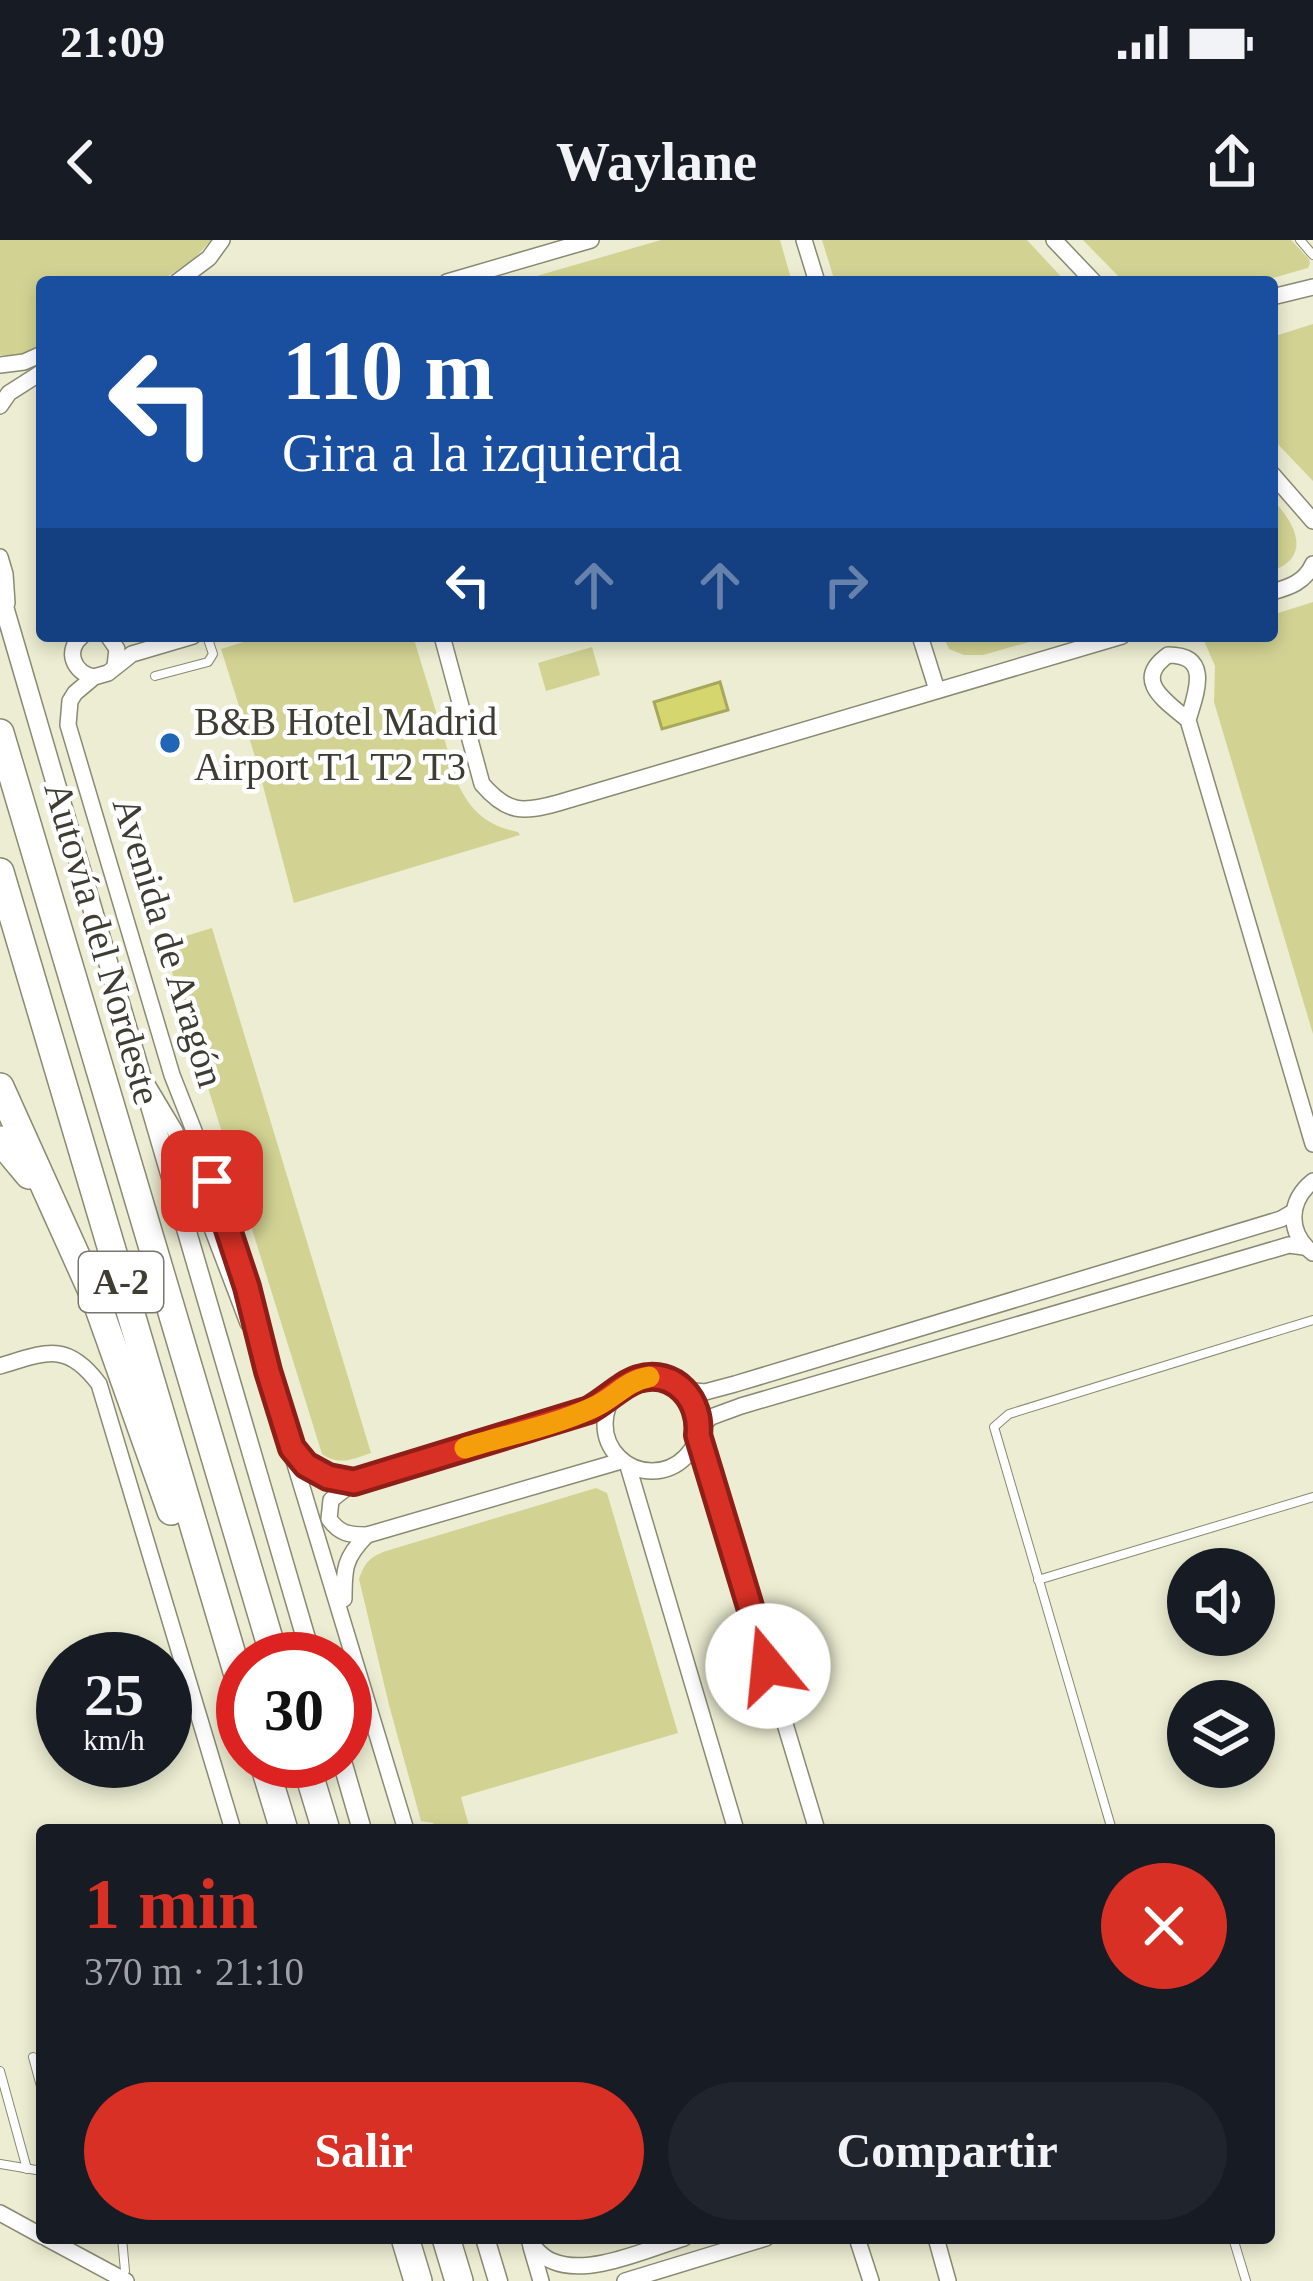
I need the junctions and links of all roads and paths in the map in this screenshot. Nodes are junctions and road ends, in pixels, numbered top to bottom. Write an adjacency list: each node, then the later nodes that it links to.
1 (222, 240): 8 (street)
2 (233, 240): 9 (street)
3 (591, 240): 10 (street)
4 (804, 240): 11 (street)
5 (1054, 240): 12 (street)
6 (1300, 240): 7 (lane)
7 (1313, 255)
8 (185, 276)
9 (204, 276)
10 (468, 276)
11 (815, 276)
12 (1088, 276)
13 (1313, 287): 14 (street)
14 (1278, 296)
15 (36, 357): 16 (street)
16 (0, 365)
17 (36, 376): 18 (street)
18 (0, 406)
19 (1278, 481): 20 (street)
20 (1313, 521)
21 (0, 557): 25 (street)
22 (1313, 564): 23 (street)
23 (1278, 590)
24 (0, 593): 25 (street, Avenida de Aragón)
25 (8, 618): 40 (street, Avenida de Aragón)
26 (78, 642): 35 (street)
27 (112, 642): 33 (street)
28 (173, 642): 33 (street)
29 (210, 642): 34 (lane)
30 (444, 642): 36 (street)
31 (922, 642): 36 (street)
32 (1102, 642): 36 (street)
33 (115, 666): 35 (street)
34 (155, 676)
35 (94, 677): 50 (street, Avenida de Aragón)
36 (938, 690)
37 (1188, 720): 43 (street)
38 (0, 733): 62 (highway, Autovía del Nordeste / A-2)
39 (0, 872): 61 (highway, Autovía del Nordeste / A-2)
40 (143, 1077): 50 (street); 63 (street, Avenida de Aragón)
41 (0, 1087): 47 (highway)
42 (0, 1140): 47 (highway)
43 (1313, 1144)
44 (1313, 1181): 45 (street)
45 (1293, 1212): 46 (street); 51 (street)
46 (1309, 1250): 53 (street)
47 (96, 1300): 64 (highway)
48 (1313, 1320): 59 (lane)
49 (0, 1366): 68 (street)
50 (268, 1371): 54 (street)
51 (685, 1390): 52 (street); 53 (street)
52 (612, 1398): 55 (street); 56 (street)
53 (699, 1431): 55 (street); 74 (street)
54 (292, 1448): 56 (street); 60 (street)
55 (625, 1463): 58 (street); 73 (street)
56 (354, 1482): 58 (street)
57 (1313, 1497): 59 (lane)
58 (367, 1535): 60 (street)
59 (1038, 1580): 75 (lane)
60 (344, 1620): 72 (street)
61 (225, 1632)
62 (267, 1632)
63 (304, 1632)
64 (216, 1637)
65 (271, 1788): 69 (highway)
66 (313, 1788): 70 (highway)
67 (350, 1788): 71 (street)
68 (231, 1824)
69 (282, 1824)
70 (324, 1824)
71 (360, 1824)
72 (404, 1824)
73 (734, 1824)
74 (815, 1824)
75 (1110, 1824)
76 (33, 2057): 77 (lane)
77 (36, 2068)
78 (0, 2071): 80 (lane)
79 (0, 2164): 80 (lane)
80 (28, 2169): 81 (lane)
81 (36, 2170)
82 (0, 2213): 83 (street)
83 (36, 2233)
84 (57, 2244): 96 (street)
85 (122, 2244): 96 (lane)
86 (407, 2244): 97 (highway)
87 (448, 2244): 98 (highway)
88 (487, 2244): 99 (street)
89 (530, 2244): 100 (street)
90 (532, 2244): 91 (street)
91 (664, 2244)
92 (746, 2244): 101 (street)
93 (859, 2244): 102 (street)
94 (938, 2244): 103 (street)
95 (1235, 2244): 104 (lane)
96 (121, 2280)
97 (418, 2281)
98 (459, 2281)
99 (498, 2281)
100 (541, 2281)
101 (625, 2281)
102 (872, 2281)
103 (948, 2281)
104 (1246, 2281)

